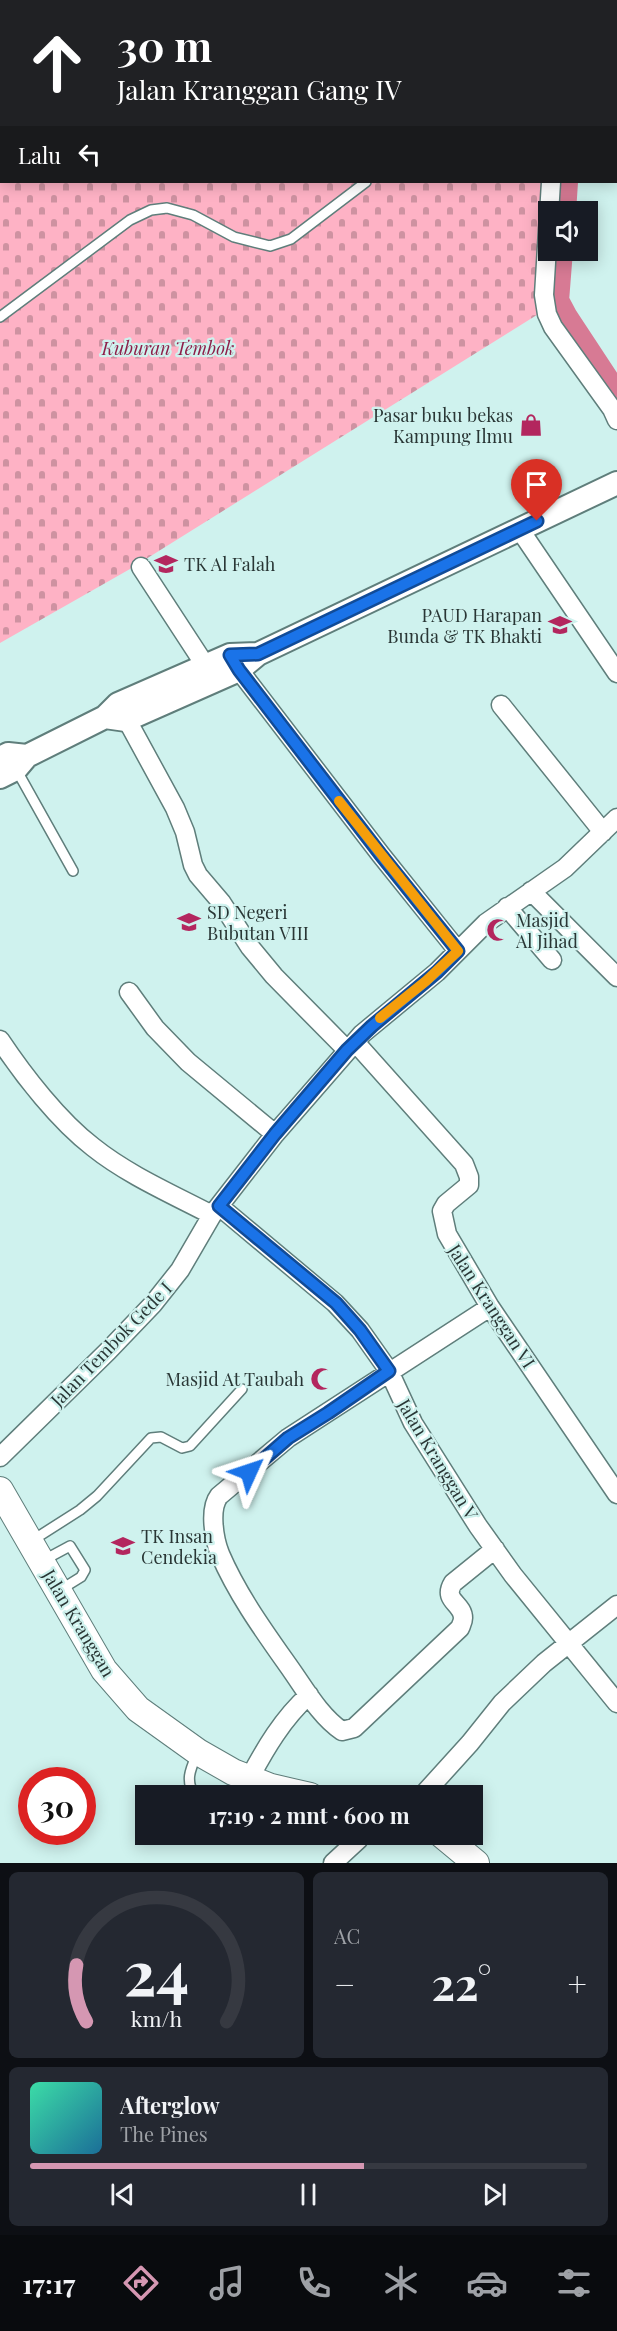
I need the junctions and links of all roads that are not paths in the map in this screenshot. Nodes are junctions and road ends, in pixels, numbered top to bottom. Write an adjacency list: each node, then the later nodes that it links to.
1 (365, 183): 3 (lane)
2 (551, 183): 4 (street)
3 (0, 317)
4 (617, 420)
5 (617, 483): 6 (street)
6 (520, 530): 8 (street); 10 (street)
7 (141, 567): 9 (street)
8 (235, 662): 9 (street); 12 (street); 19 (street)
9 (205, 665): 12 (street)
10 (617, 673)
11 (501, 705): 15 (street)
12 (117, 714): 13 (street); 24 (street)
13 (10, 763): 16 (lane)
14 (617, 818): 15 (street, Jalan Tembok Gede I)
15 (603, 832): 17 (street, Jalan Tembok Gede I)
16 (73, 871)
17 (531, 891): 18 (street, Jalan Tembok Gede I); 21 (street)
18 (507, 907): 19 (street, Jalan Tembok Gede I); 20 (street)
19 (458, 951): 24 (street, Jalan Tembok Gede I)
20 (552, 960)
21 (617, 977)
22 (129, 992): 25 (street)
23 (0, 1040): 26 (street, Jalan Kranggan V)
24 (351, 1046): 25 (street, Jalan Tembok Gede I); 27 (street, Jalan Kranggan VI)
25 (275, 1134): 26 (street, Jalan Tembok Gede I)
26 (216, 1211): 28 (street, Jalan Kranggan V); 30 (street, Jalan Tembok Gede I)
27 (490, 1307): 28 (street); 31 (street, Jalan Kranggan VI)
28 (389, 1371): 33 (street, Jalan Kranggan V); 38 (street)
29 (242, 1389): 34 (lane)
30 (0, 1457)
31 (615, 1485)
32 (0, 1490): 34 (main road, Jalan Kranggan)
33 (495, 1549): 37 (street, Jalan Kranggan V); 38 (street)
34 (36, 1551): 35 (main road, Jalan Kranggan); 35 (lane)
35 (58, 1591): 40 (main road, Jalan Kranggan)
36 (617, 1605): 37 (street)
37 (568, 1643): 39 (street, Jalan Kranggan V); 44 (street)
38 (309, 1695): 43 (street)
39 (617, 1703)
40 (198, 1752): 41 (lane); 42 (main road, Jalan Kranggan)
41 (189, 1785)
42 (256, 1785)
43 (260, 1785)
44 (432, 1785)
45 (352, 1845): 47 (street)
46 (454, 1845): 48 (main road)
47 (333, 1863)
48 (476, 1863)

